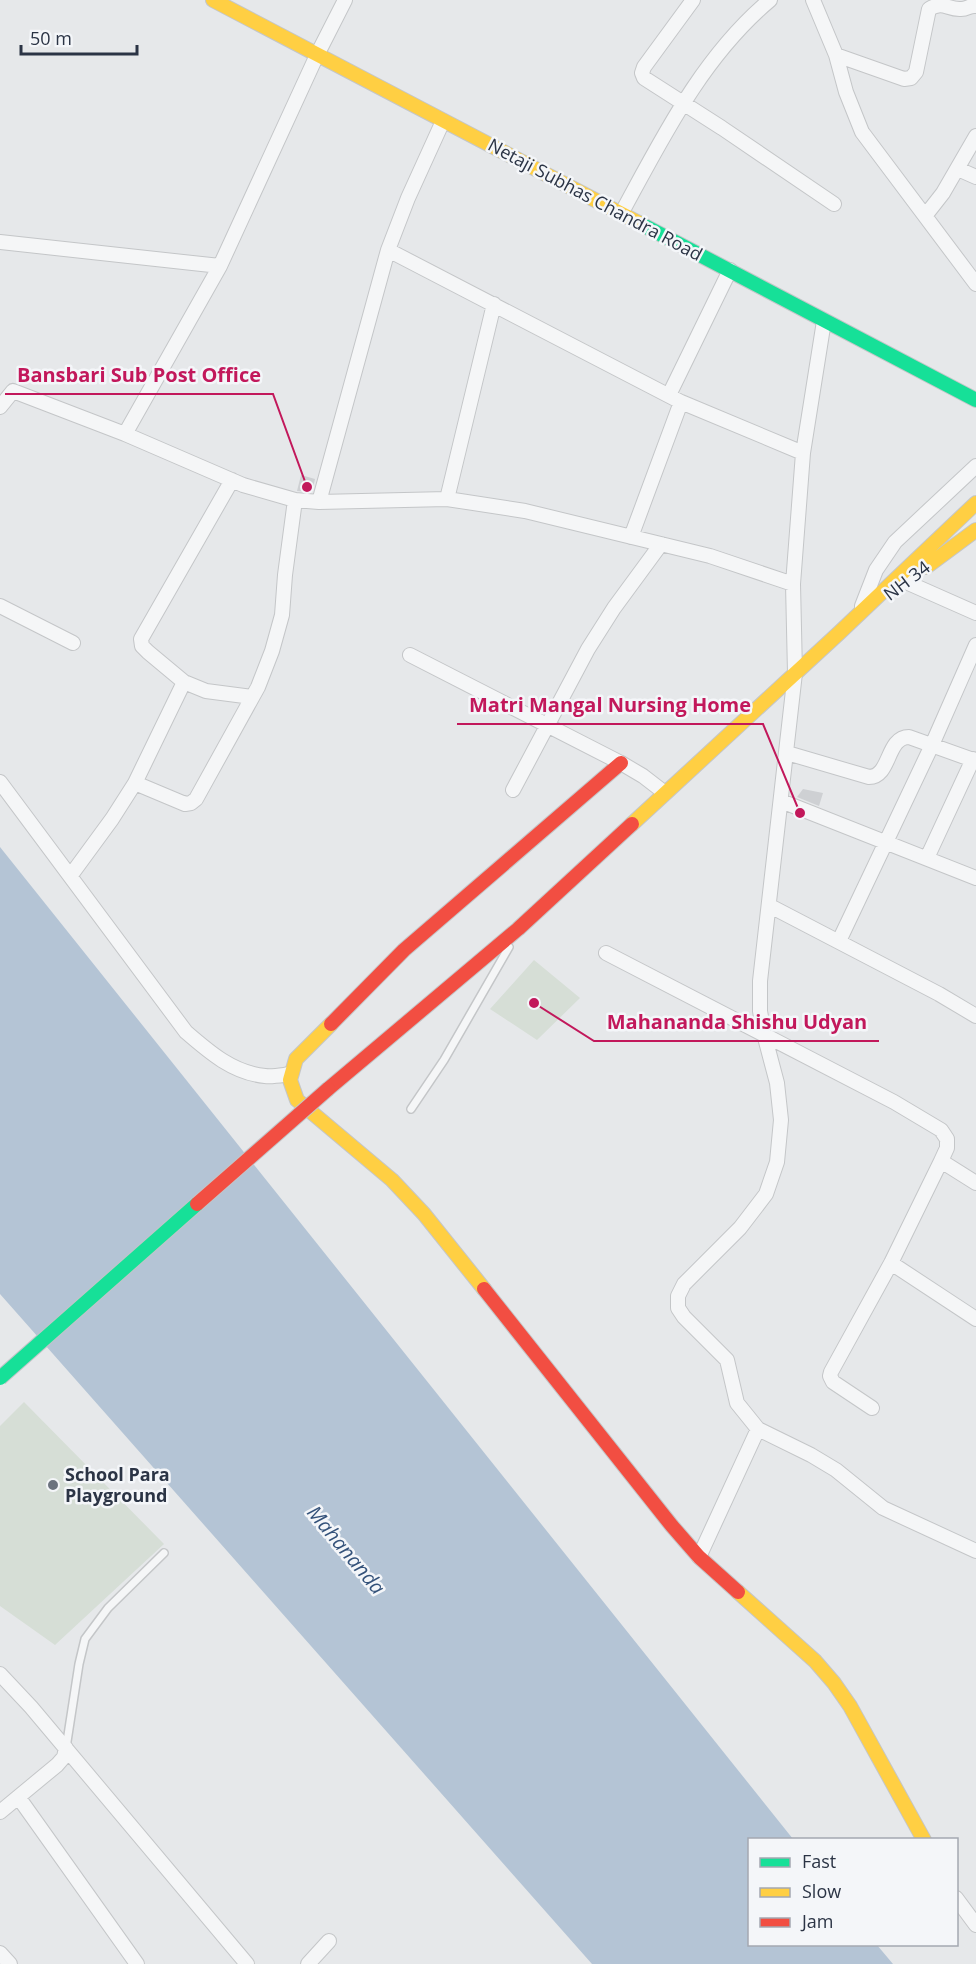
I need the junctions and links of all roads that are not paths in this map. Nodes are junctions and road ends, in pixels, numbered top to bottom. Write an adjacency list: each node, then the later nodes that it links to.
1 (213, 0): 7 (main road, Netaji Subhas Chandra Road)
2 (345, 0): 7 (street)
3 (693, 0): 9 (street)
4 (770, 0): 9 (street)
5 (813, 0): 8 (street)
6 (976, 6): 8 (street)
7 (317, 55): 10 (main road, Netaji Subhas Chandra Road); 19 (street)
8 (836, 56): 16 (street)
9 (682, 103): 14 (street); 15 (street)
10 (443, 121): 15 (main road, Netaji Subhas Chandra Road); 18 (street)
11 (976, 136): 12 (street)
12 (958, 169): 13 (street); 16 (street)
13 (976, 177)
14 (834, 204)
15 (621, 214): 20 (main road, Netaji Subhas Chandra Road)
16 (925, 216): 21 (street)
17 (0, 242): 19 (street)
18 (388, 250): 22 (street); 35 (street)
19 (220, 266): 29 (street)
20 (730, 270): 23 (main road, Netaji Subhas Chandra Road); 26 (street)
21 (976, 284)
22 (494, 304): 26 (street); 33 (street)
23 (824, 321): 27 (main road, Netaji Subhas Chandra Road); 30 (street)
24 (0, 386): 25 (street)
25 (13, 391): 28 (street); 29 (street)
26 (675, 398): 30 (street); 38 (street)
27 (976, 400)
28 (0, 407)
29 (125, 434): 32 (street)
30 (803, 453): 41 (street)
31 (976, 466): 44 (street)
32 (232, 480): 34 (street); 50 (street)
33 (447, 499): 35 (street); 38 (street)
34 (295, 500): 35 (street); 51 (street)
35 (319, 502)
36 (976, 503): 44 (main road)
37 (976, 530): 40 (main road, NH 34)
38 (630, 537): 39 (street)
39 (661, 544): 41 (street); 52 (street)
40 (906, 582): 43 (street); 45 (main road, NH 34)
41 (793, 584): 49 (street)
42 (0, 606): 46 (street)
43 (976, 613)
44 (859, 614): 45 (main road)
45 (839, 633): 49 (main road)
46 (73, 643)
47 (976, 645): 53 (street)
48 (410, 655): 52 (street)
49 (795, 674): 54 (street); 60 (main road)
50 (184, 682): 51 (street); 58 (street)
51 (252, 697): 58 (street)
52 (547, 726): 56 (street); 59 (street)
53 (932, 745): 54 (street); 55 (street); 62 (street)
54 (787, 753): 61 (street)
55 (974, 760): 63 (street)
56 (621, 763): 60 (street); 72 (main road)
57 (0, 782): 64 (street)
58 (135, 783): 64 (street)
59 (513, 790)
60 (665, 793): 67 (main road)
61 (781, 801): 62 (street); 66 (street)
62 (887, 842): 63 (street); 68 (street)
63 (927, 858): 65 (street)
64 (71, 875): 72 (street)
65 (976, 878)
66 (770, 906): 68 (street); 71 (street)
67 (518, 929): 73 (lane); 78 (main road, bridge)
68 (839, 941): 70 (street)
69 (606, 953): 71 (street)
70 (976, 1016)
71 (764, 1034): 74 (street); 80 (street)
72 (290, 1074): 83 (main road)
73 (411, 1109)
74 (941, 1161): 75 (street); 76 (street)
75 (976, 1183)
76 (891, 1263): 77 (street); 79 (street)
77 (976, 1320)
78 (0, 1378)
79 (872, 1408)
80 (758, 1429): 81 (street); 83 (street)
81 (974, 1546)
82 (164, 1553): 85 (lane)
83 (699, 1557): 88 (main road)
84 (0, 1674): 85 (street)
85 (66, 1748): 86 (street); 95 (street)
86 (19, 1798): 87 (street); 94 (street)
87 (0, 1812)
88 (923, 1838)
89 (958, 1899): 90 (street)
90 (976, 1925)
91 (329, 1941): 96 (street)
92 (0, 1953): 93 (street)
93 (10, 1964)
94 (137, 1964)
95 (247, 1964)
96 (308, 1964)

